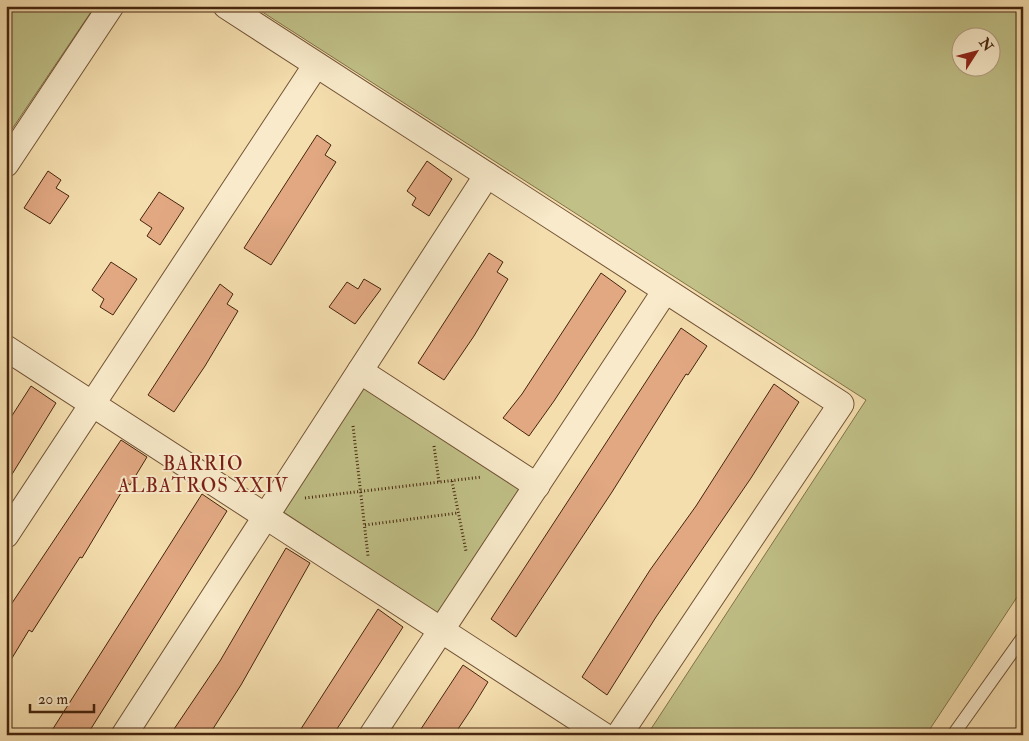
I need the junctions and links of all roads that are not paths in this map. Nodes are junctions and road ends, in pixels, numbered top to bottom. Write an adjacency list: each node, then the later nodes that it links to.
1 (111, 6): 4 (street)
2 (226, 6): 3 (street)
3 (316, 64): 5 (street); 9 (street)
4 (6, 164)
5 (487, 175): 6 (street); 8 (street)
6 (665, 291): 10 (street); 18 (street)
7 (6, 348): 9 (street)
8 (360, 371): 10 (street); 11 (street)
9 (92, 404): 11 (street); 12 (street)
10 (536, 486): 13 (street)
11 (266, 516): 13 (street); 15 (street)
12 (6, 534)
13 (441, 630): 16 (street); 17 (street)
14 (1023, 637): 19 (lane)
15 (124, 735)
16 (372, 735)
17 (602, 735)
18 (620, 735)
19 (953, 735)

